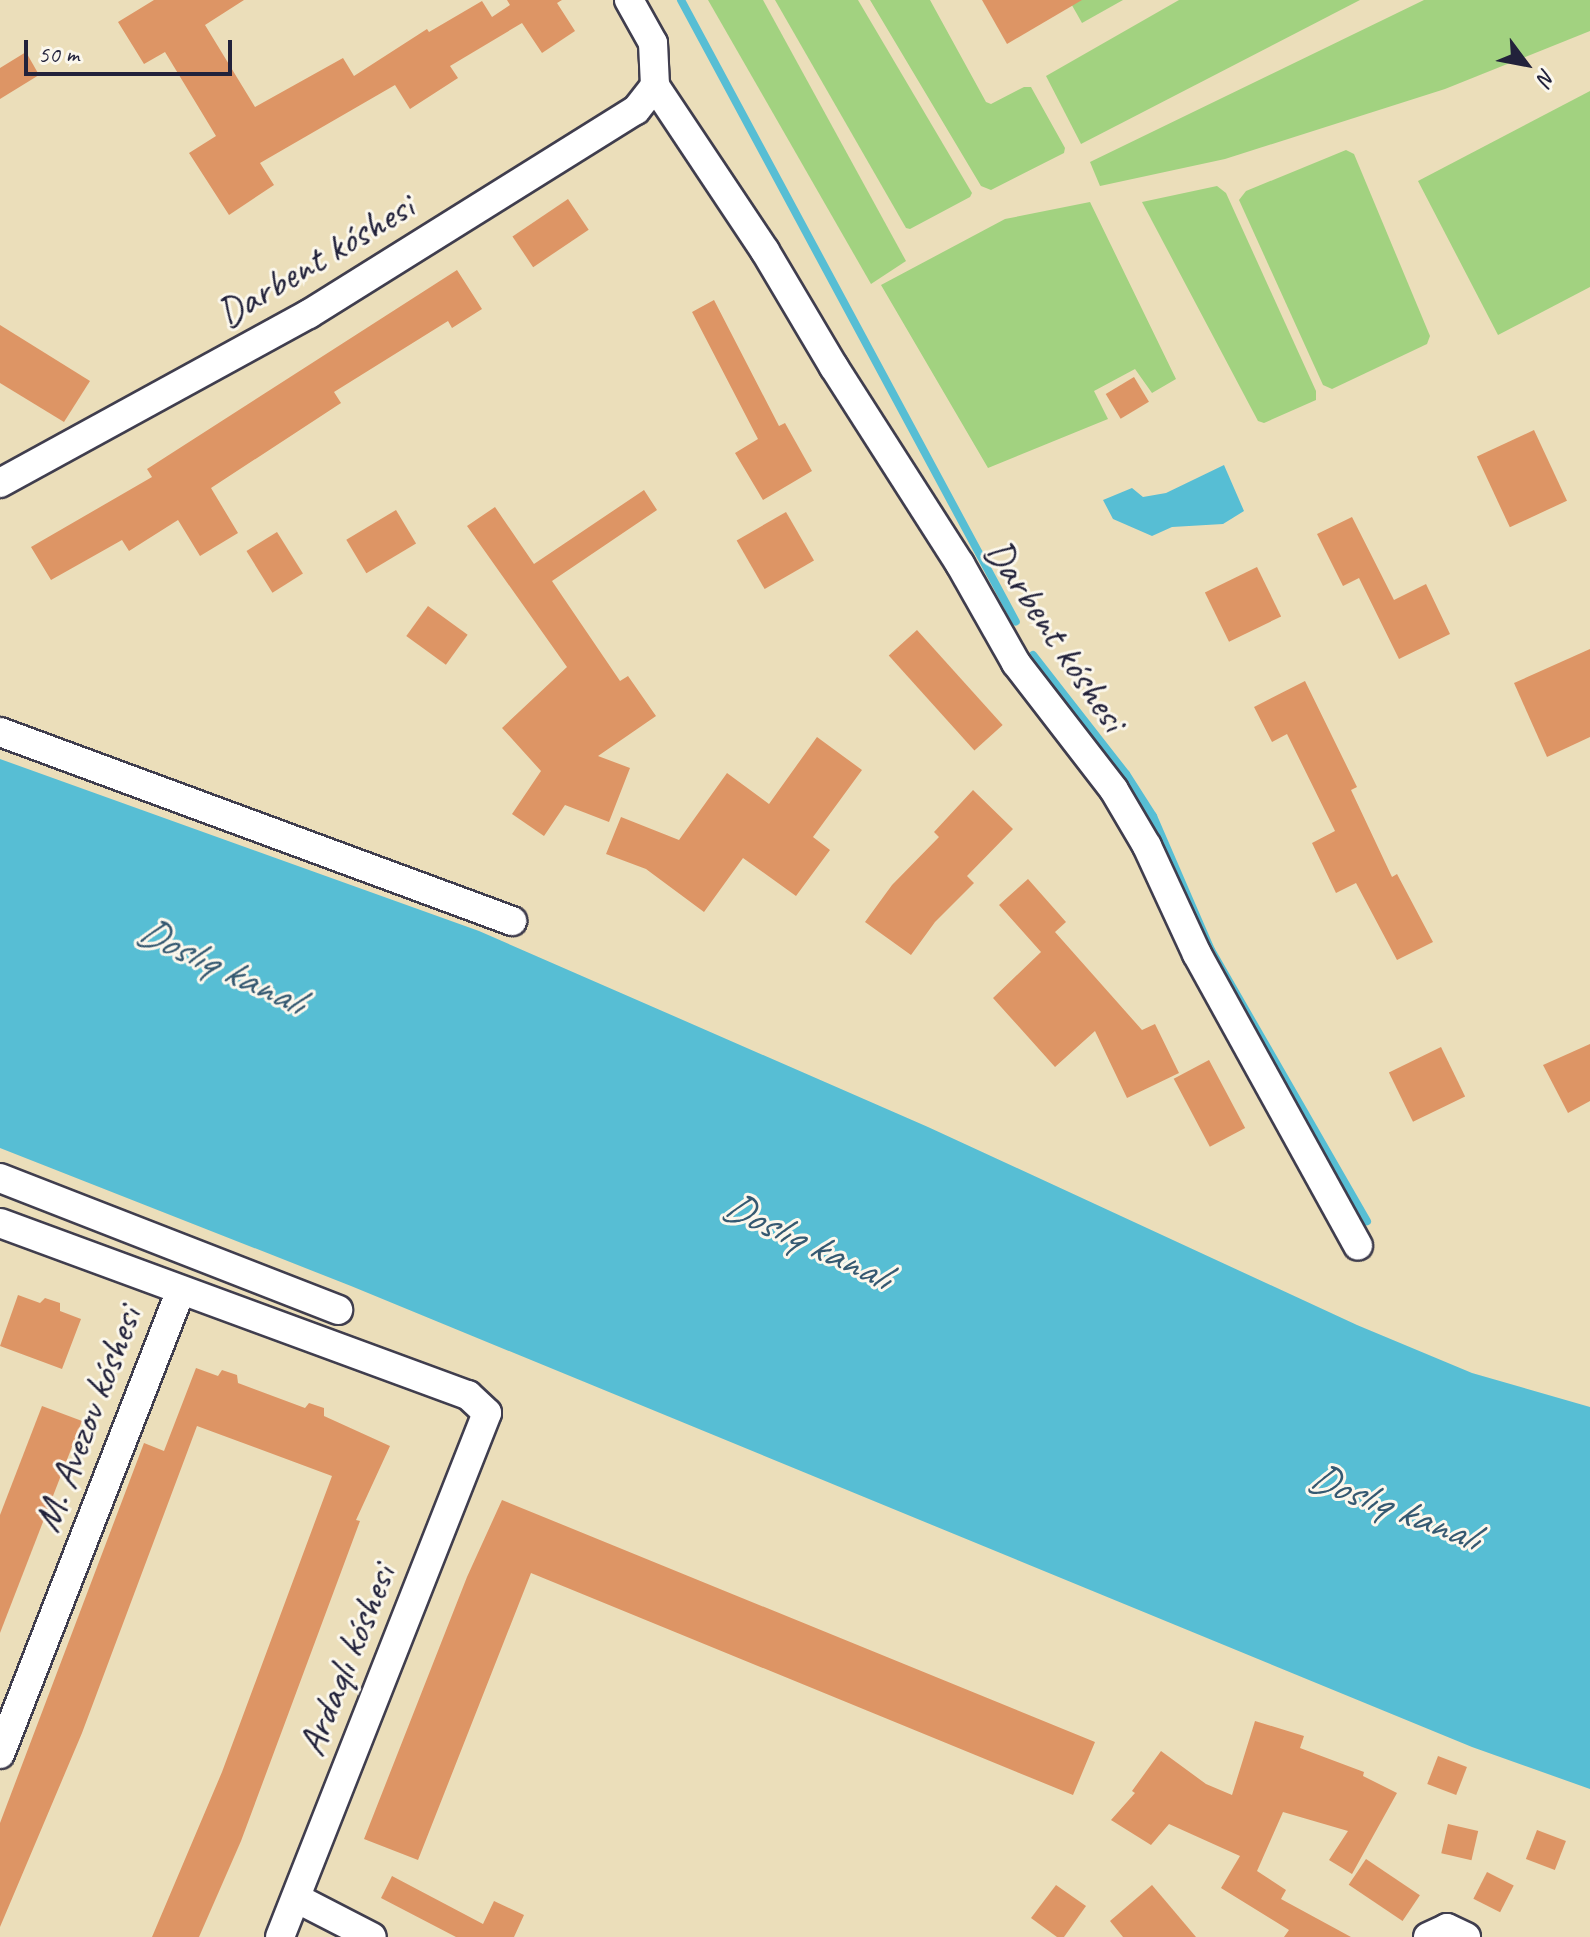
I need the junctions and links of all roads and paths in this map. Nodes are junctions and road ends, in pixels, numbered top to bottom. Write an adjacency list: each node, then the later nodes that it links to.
1 (629, 0): 2 (street)
2 (655, 86): 3 (street, Darbent kóshesi); 8 (street, Darbent kóshesi)
3 (0, 483)
4 (0, 732): 5 (street)
5 (512, 921)
6 (0, 1178): 10 (street)
7 (0, 1223): 9 (street)
8 (1358, 1246)
9 (180, 1292): 11 (street, M. Avezov kóshesi); 12 (street, Ardaqlı kóshesi)
10 (338, 1310)
11 (0, 1754)
12 (296, 1898): 13 (street, Ardaqlı kóshesi); 14 (street)
13 (280, 1937)
14 (372, 1937)
15 (1428, 1937): 16 (street)
16 (1466, 1937)

